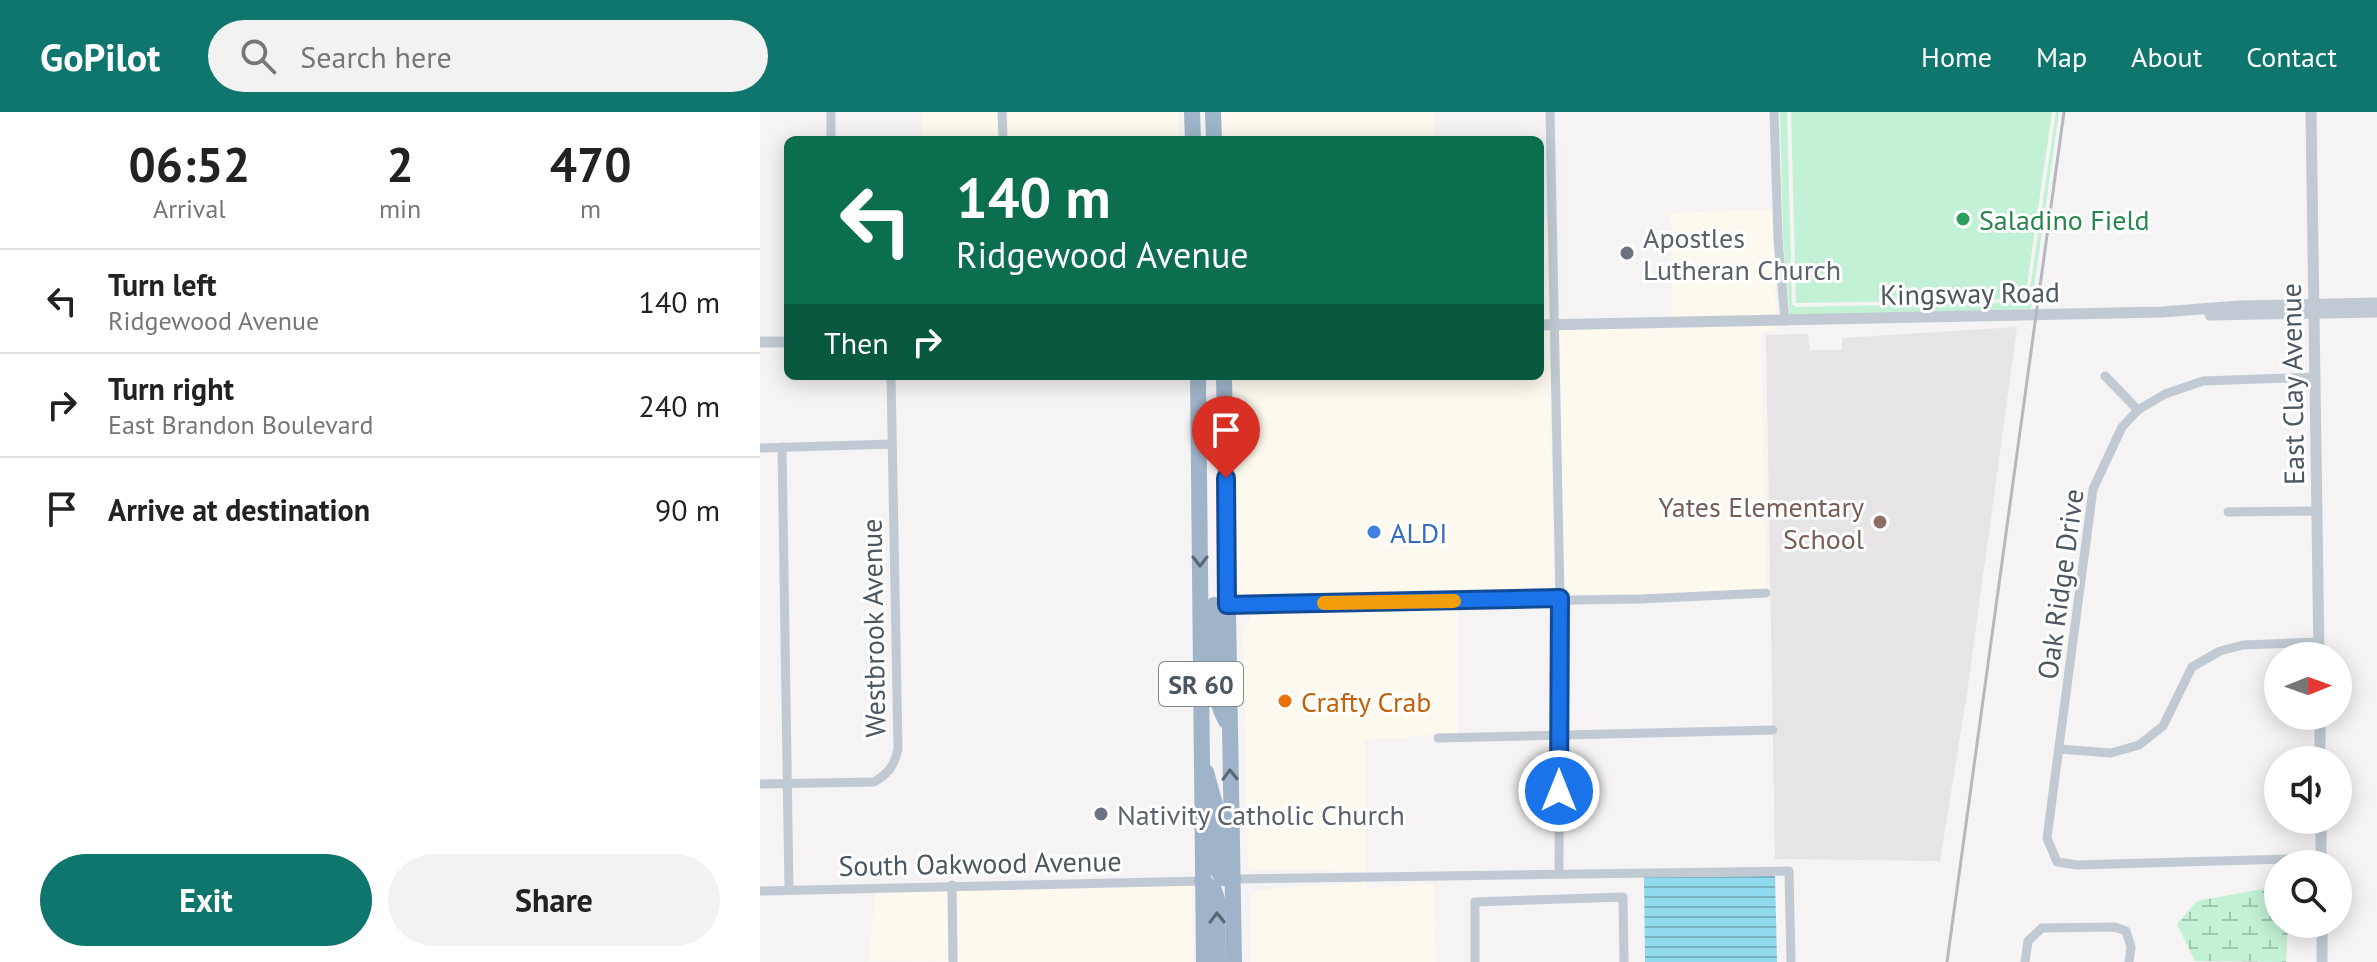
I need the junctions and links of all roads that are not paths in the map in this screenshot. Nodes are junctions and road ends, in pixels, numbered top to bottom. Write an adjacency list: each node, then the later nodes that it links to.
1 (831, 112): 8 (street)
2 (1002, 112): 9 (street)
3 (1192, 112): 10 (highway)
4 (1213, 112): 11 (highway)
5 (1550, 112): 17 (street)
6 (1774, 112): 15 (street)
7 (2311, 112): 13 (street, East Clay Avenue)
8 (831, 136)
9 (1003, 136)
10 (1193, 136)
11 (1214, 136)
12 (2377, 303): 13 (street, Kingsway Road)
13 (2316, 309): 14 (street, Kingsway Road); 15 (street, Kingsway Road); 21 (street, East Clay Avenue)
14 (2377, 312)
15 (1785, 321): 17 (street, Kingsway Road)
16 (1544, 325): 17 (street, Kingsway Road)
17 (1554, 325): 34 (street)
18 (760, 342): 19 (street)
19 (784, 342)
20 (2105, 376): 27 (street)
21 (2316, 377): 27 (street, Oak Ridge Drive); 31 (street, East Clay Avenue)
22 (891, 380): 28 (street, Westbrook Avenue)
23 (1192, 380): 26 (highway)
24 (1198, 380): 26 (highway, SR 60)
25 (1224, 380): 35 (highway, SR 60)
26 (1199, 398): 35 (highway, SR 60, one-way to 35)
27 (2138, 410): 41 (street, Oak Ridge Drive)
28 (892, 444): 29 (street); 44 (street, Westbrook Avenue)
29 (782, 447): 30 (street); 44 (street)
30 (760, 448)
31 (2318, 511): 32 (street); 36 (street, East Clay Avenue)
32 (2228, 512)
33 (1766, 593): 34 (street)
34 (1560, 598): 35 (street); 39 (street)
35 (1214, 605): 42 (highway, SR 60); 47 (highway, SR 60, one-way to 35)
36 (2319, 642)
37 (2264, 644): 41 (street)
38 (1773, 730): 39 (street)
39 (1559, 737): 40 (street); 46 (street)
40 (1438, 738)
41 (2059, 749): 45 (street, Oak Ridge Drive)
42 (1202, 764): 47 (highway); 48 (highway, SR 60)
43 (760, 784): 44 (street, Westbrook Avenue)
44 (786, 784): 50 (street)
45 (2264, 862)
46 (1559, 873): 47 (street); 59 (street)
47 (1233, 879): 56 (highway, SR 60)
48 (1202, 881): 49 (street, South Oakwood Avenue); 54 (highway, SR 60); 55 (highway, one-way to 48)
49 (952, 885): 50 (street, South Oakwood Avenue); 53 (street)
50 (789, 890): 51 (street, South Oakwood Avenue)
51 (760, 891)
52 (2322, 938): 62 (street)
53 (953, 962)
54 (1204, 962)
55 (1218, 962)
56 (1234, 962)
57 (1475, 962): 58 (street)
58 (1624, 962)
59 (1791, 962)
60 (2025, 962): 61 (street)
61 (2129, 962)
62 (2322, 962)

